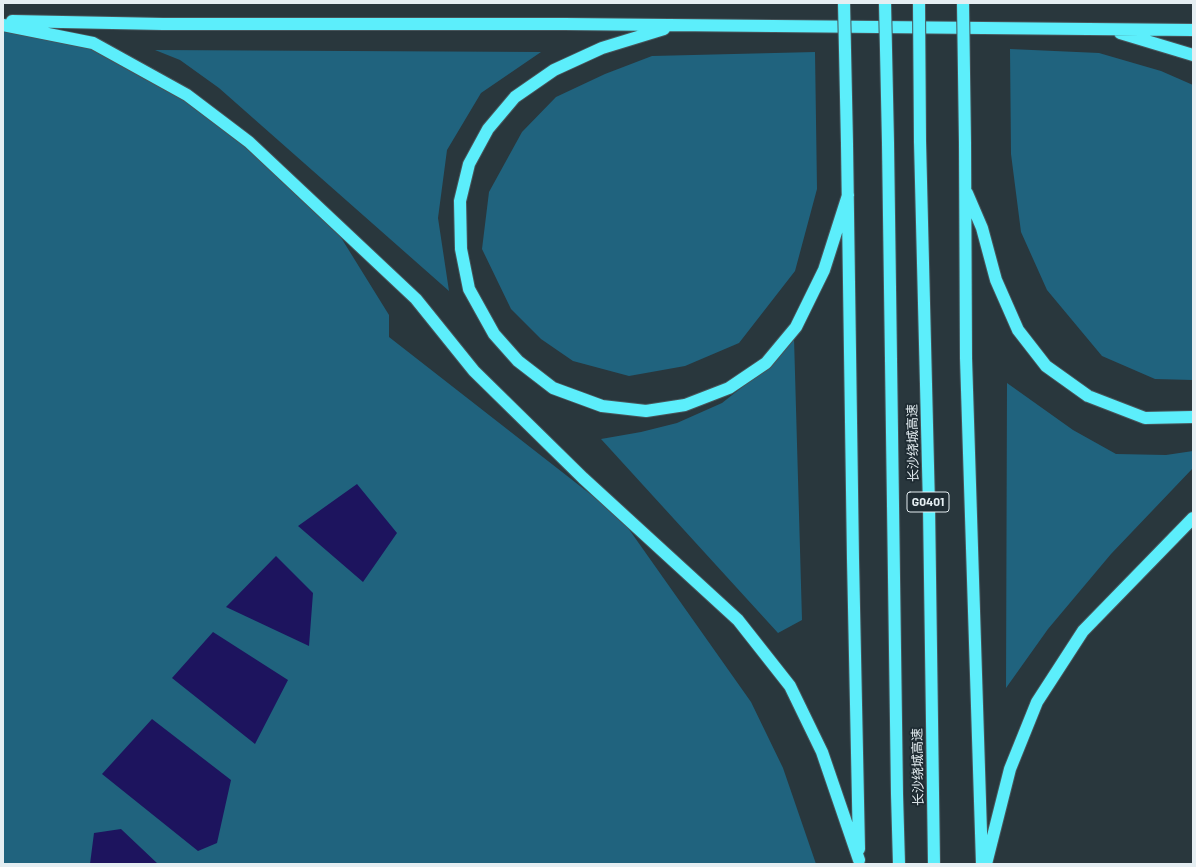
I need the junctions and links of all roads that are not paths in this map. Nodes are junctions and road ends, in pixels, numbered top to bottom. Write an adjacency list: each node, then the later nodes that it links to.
1 (844, 3): 12 (highway, bridge)
2 (885, 3): 16 (highway, 长沙绕城高速 / G0401, bridge)
3 (918, 3): 17 (highway, 长沙绕城高速 / G0401, bridge)
4 (963, 3): 11 (highway, bridge)
5 (3, 21): 7 (highway)
6 (3, 25): 15 (highway)
7 (675, 25): 8 (highway); 12 (highway)
8 (1105, 28): 9 (highway); 10 (highway)
9 (1193, 30)
10 (1193, 55)
11 (965, 188): 13 (highway); 18 (highway)
12 (848, 195): 15 (highway)
13 (1193, 418)
14 (1193, 518): 19 (highway)
15 (860, 862)
16 (899, 864)
17 (934, 864)
18 (982, 864)
19 (986, 864)

